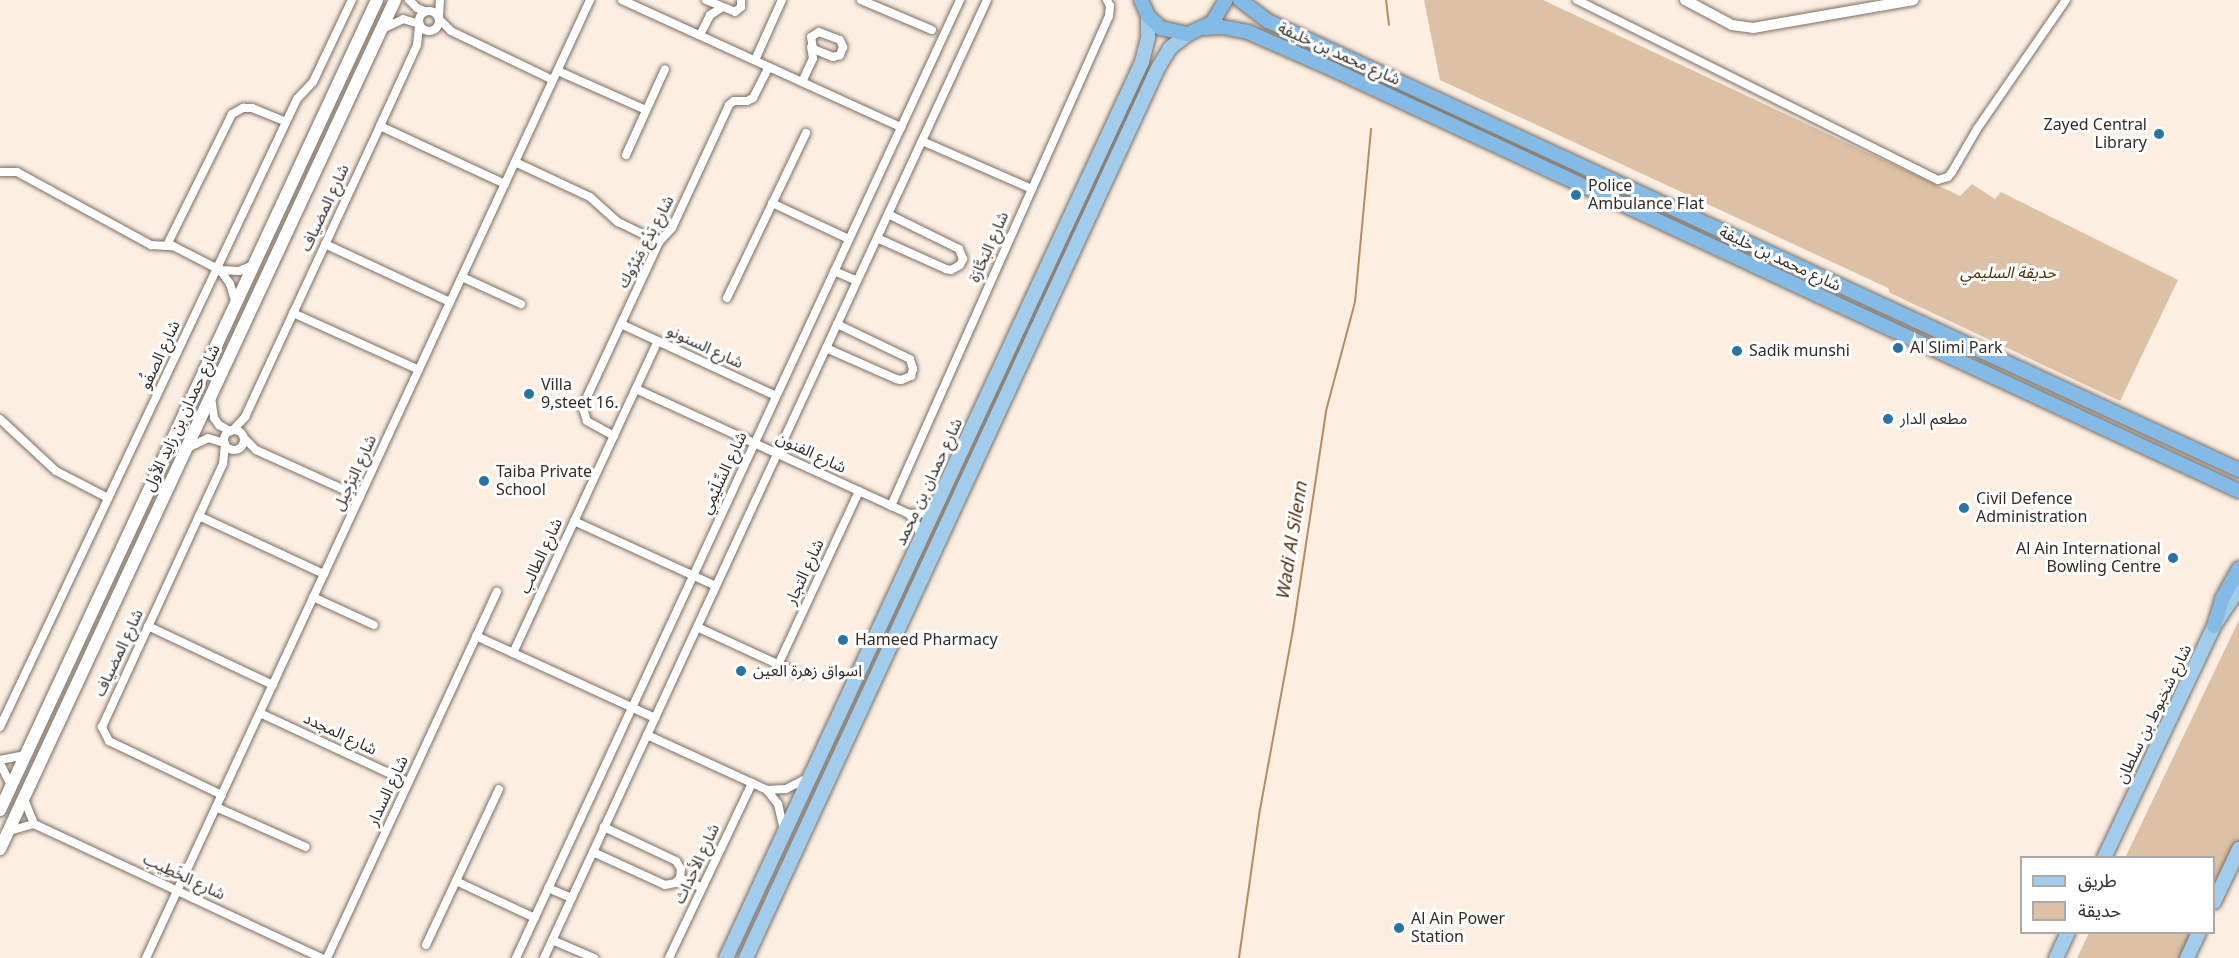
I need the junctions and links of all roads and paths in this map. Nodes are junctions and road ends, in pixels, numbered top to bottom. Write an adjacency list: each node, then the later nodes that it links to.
1 (352, 0): 47 (street, شارع الصفُو)
2 (377, 0): 64 (main road, شارع حمدان بن زايد الأول)
3 (395, 0): 30 (main road, شارع حمدان بن زايد الأول)
4 (409, 0): 24 (street)
5 (439, 0): 24 (street); 27 (street)
6 (590, 0): 43 (street, شارع البَرْجِيل)
7 (622, 0): 35 (street)
8 (741, 0): 23 (street)
9 (782, 0): 40 (street)
10 (861, 0): 31 (street)
11 (960, 0): 49 (street, شارع السِّلَيْمِي)
12 (987, 0): 51 (street)
13 (1107, 0): 56 (street, شارع البَحَّارَة)
14 (1141, 0): 26 (highway)
15 (1226, 0): 29 (highway)
16 (1240, 0): 92 (highway, شارع محمد بن خليفة)
17 (1577, 0): 20 (street)
18 (1684, 0): 22 (street)
19 (1914, 0): 22 (street)
20 (2067, 0)
21 (707, 1): 23 (street); 25 (street)
22 (1885, 3)
23 (721, 8): 25 (street)
24 (426, 11): 27 (street); 28 (street)
25 (710, 15): 35 (street)
26 (1148, 16): 34 (highway); 104 (main road, شارع حمدان بن محمد)
27 (439, 19): 32 (street); 33 (street)
28 (419, 24): 30 (street); 32 (street); 36 (street, شارع المضياف)
29 (1205, 28): 34 (highway); 97 (highway, شارع محمد بن خليفة)
30 (381, 29): 80 (main road, شارع حمدان بن زايد الأول)
31 (932, 30)
32 (432, 31): 33 (street); 36 (street, شارع المضياف)
33 (451, 31): 44 (street)
34 (1188, 34): 170 (main road)
35 (700, 35): 40 (street)
36 (417, 45): 48 (street, شارع المضياف)
37 (811, 47): 38 (street); 38 (street); 39 (street)
38 (823, 53): 39 (street)
39 (813, 58): 45 (street)
40 (755, 60): 41 (street)
41 (769, 67): 45 (street); 61 (street, شارع بَدْع مَبْرُوك)
42 (665, 69): 46 (street)
43 (558, 71): 44 (street, شارع البَرْجِيل); 46 (street)
44 (553, 80): 53 (street, شارع البَرْجِيل)
45 (802, 82): 49 (street)
46 (646, 110): 52 (street)
47 (286, 122): 63 (street); 65 (street, شارع الصفُو)
48 (380, 126): 55 (street); 62 (street, شارع المضياف)
49 (901, 127): 60 (street, شارع السِّلَيْمِي)
50 (806, 133): 57 (street)
51 (922, 141): 56 (street); 58 (street)
52 (626, 155)
53 (515, 162): 55 (street, شارع البَرْجِيل); 61 (street)
54 (0, 172): 63 (street)
55 (505, 184): 67 (street, شارع البَرْجِيل)
56 (1032, 189): 103 (street, شارع البَحَّارَة)
57 (772, 203): 60 (street); 69 (street)
58 (888, 214): 59 (street); 59 (street)
59 (877, 238): 68 (street)
60 (849, 239): 66 (street, شارع السِّلَيْمِي)
61 (659, 242): 74 (street, شارع بَدْع مَبْرُوك)
62 (325, 244): 70 (street); 73 (street, شارع المضياف)
63 (167, 245): 65 (street)
64 (253, 265): 65 (street); 71 (main road, شارع حمدان بن زايد الأول)
65 (219, 269): 71 (street); 101 (street, شارع الصفُو)
66 (834, 270): 68 (street); 81 (street, شارع السِّلَيْمِي)
67 (462, 277): 70 (street, شارع البَرْجِيل); 72 (street)
68 (857, 281): 75 (street)
69 (727, 298)
70 (450, 303): 78 (street, شارع البَرْجِيل)
71 (236, 304): 130 (main road, شارع حمدان بن زايد الأول)
72 (521, 304)
73 (293, 313): 78 (street); 82 (street, شارع المضياف)
74 (621, 324): 76 (street, شارع السنونو); 85 (street, شارع بَدْع مَبْرُوك)
75 (837, 324): 77 (street); 77 (street)
76 (658, 341): 79 (street, شارع الطالب); 81 (street, شارع السنونو)
77 (826, 348): 93 (street)
78 (419, 370): 100 (street, شارع البَرْجِيل)
79 (636, 389): 85 (street, شارع الطالب); 87 (street, شارع الفنون)
80 (210, 396): 84 (street); 89 (main road, شارع حمدان بن زايد الأول)
81 (776, 396): 87 (street, شارع السِّلَيْمِي)
82 (245, 417): 84 (street, شارع المضياف); 86 (street, شارع المضياف)
83 (0, 419): 101 (street)
84 (231, 430): 86 (street); 88 (street)
85 (614, 436): 107 (street, شارع الطالب)
86 (244, 438): 90 (street); 91 (street)
87 (754, 443): 93 (street, شارع الفنون); 111 (street, شارع السِّلَيْمِي)
88 (224, 444): 89 (street); 90 (street); 95 (street, شارع المضياف)
89 (187, 448): 139 (main road, شارع حمدان بن زايد الأول)
90 (238, 450): 91 (street); 95 (street, شارع المضياف)
91 (256, 450): 100 (street)
92 (2197, 451): 94 (highway); 96 (highway, شارع محمد بن خليفة)
93 (777, 454): 99 (street, شارع الفنون); 112 (street)
94 (2239, 460)
95 (223, 464): 106 (street, شارع المضياف)
96 (2239, 470)
97 (2213, 478): 98 (highway, شارع محمد بن خليفة); 102 (highway)
98 (2239, 490)
99 (859, 491): 103 (street, شارع الفنون); 122 (street, شارع التجار)
100 (360, 497): 110 (street, شارع البَرْجِيل)
101 (108, 498): 128 (street, شارع الصفُو)
102 (2239, 501)
103 (891, 506): 105 (street, شارع الفنون)
104 (935, 508): 105 (street); 108 (main road, شارع حمدان بن محمد)
105 (909, 514): 108 (street)
106 (199, 516): 110 (street); 117 (street, شارع المضياف)
107 (574, 521): 111 (street); 121 (street, شارع الطالب)
108 (921, 538): 132 (main road, شارع حمدان بن محمد)
109 (2239, 568): 118 (highway)
110 (324, 574): 115 (street, شارع البَرْجِيل)
111 (693, 575): 112 (street); 125 (street, شارع السِّلَيْمِي)
112 (716, 586): 119 (street)
113 (2239, 588): 118 (main road, شارع شخبوط بن سلطان)
114 (497, 592): 120 (street, شارع السدار)
115 (313, 597): 116 (street); 124 (street, شارع البَرْجِيل)
116 (374, 625)
117 (148, 626): 124 (street); 138 (street, شارع المضياف)
118 (2214, 626): 150 (main road, شارع شخبوط بن سلطان)
119 (697, 627): 122 (street); 127 (street)
120 (476, 636): 121 (street); 133 (street, شارع السدار)
121 (513, 653): 125 (street)
122 (778, 665): 123 (street)
123 (798, 674)
124 (273, 685): 126 (street, شارع البَرْجِيل)
125 (632, 708): 127 (street); 153 (street, شارع السِّلَيْمِي)
126 (260, 713): 133 (street, شارع المجدد); 138 (street, شارع البَرْجِيل)
127 (655, 718): 129 (street)
128 (0, 727)
129 (647, 735): 134 (street); 143 (street)
130 (26, 755): 131 (street); 135 (main road, شارع حمدان بن زايد الأول)
131 (0, 761): 135 (street)
132 (811, 776): 137 (street); 145 (main road, شارع حمدان بن محمد)
133 (408, 782): 164 (street, شارع السدار)
134 (752, 783): 137 (street); 154 (street, شارع الأحداث)
135 (11, 786): 141 (main road, شارع حمدان بن زايد الأول)
136 (499, 789): 152 (street)
137 (766, 790): 145 (street)
138 (222, 795): 140 (street, شارع البَرْجِيل)
139 (23, 798): 142 (street); 144 (main road, شارع حمدان بن زايد الأول)
140 (216, 807): 146 (street); 155 (street, شارع البَرْجِيل)
141 (0, 810)
142 (34, 824): 144 (street); 155 (street, شارع الخَطِيب)
143 (604, 827): 149 (street); 151 (street)
144 (9, 831): 147 (main road, شارع حمدان بن زايد الأول)
145 (784, 832): 169 (main road, شارع حمدان بن محمد)
146 (306, 847)
147 (0, 849)
148 (2239, 849): 157 (main road)
149 (593, 852): 151 (street); 156 (street)
150 (2105, 856)
151 (680, 878): 154 (street)
152 (456, 881): 158 (street); 162 (street)
153 (548, 888): 156 (street); 158 (street, شارع السِّلَيْمِي)
154 (702, 888): 168 (street, شارع الأحداث)
155 (177, 891): 163 (street, شارع البَرْجِيل); 164 (street, شارع الخَطِيب)
156 (572, 898): 161 (street)
157 (2215, 900)
158 (535, 918): 165 (street, شارع السِّلَيْمِي)
159 (2068, 934): 171 (main road)
160 (2199, 934): 172 (main road)
161 (552, 940): 166 (street); 167 (street)
162 (426, 945)
163 (146, 958)
164 (324, 958)
165 (516, 958)
166 (544, 958)
167 (594, 958)
168 (669, 958)
169 (726, 958)
170 (746, 958)
171 (2056, 958)
172 (2187, 958)

